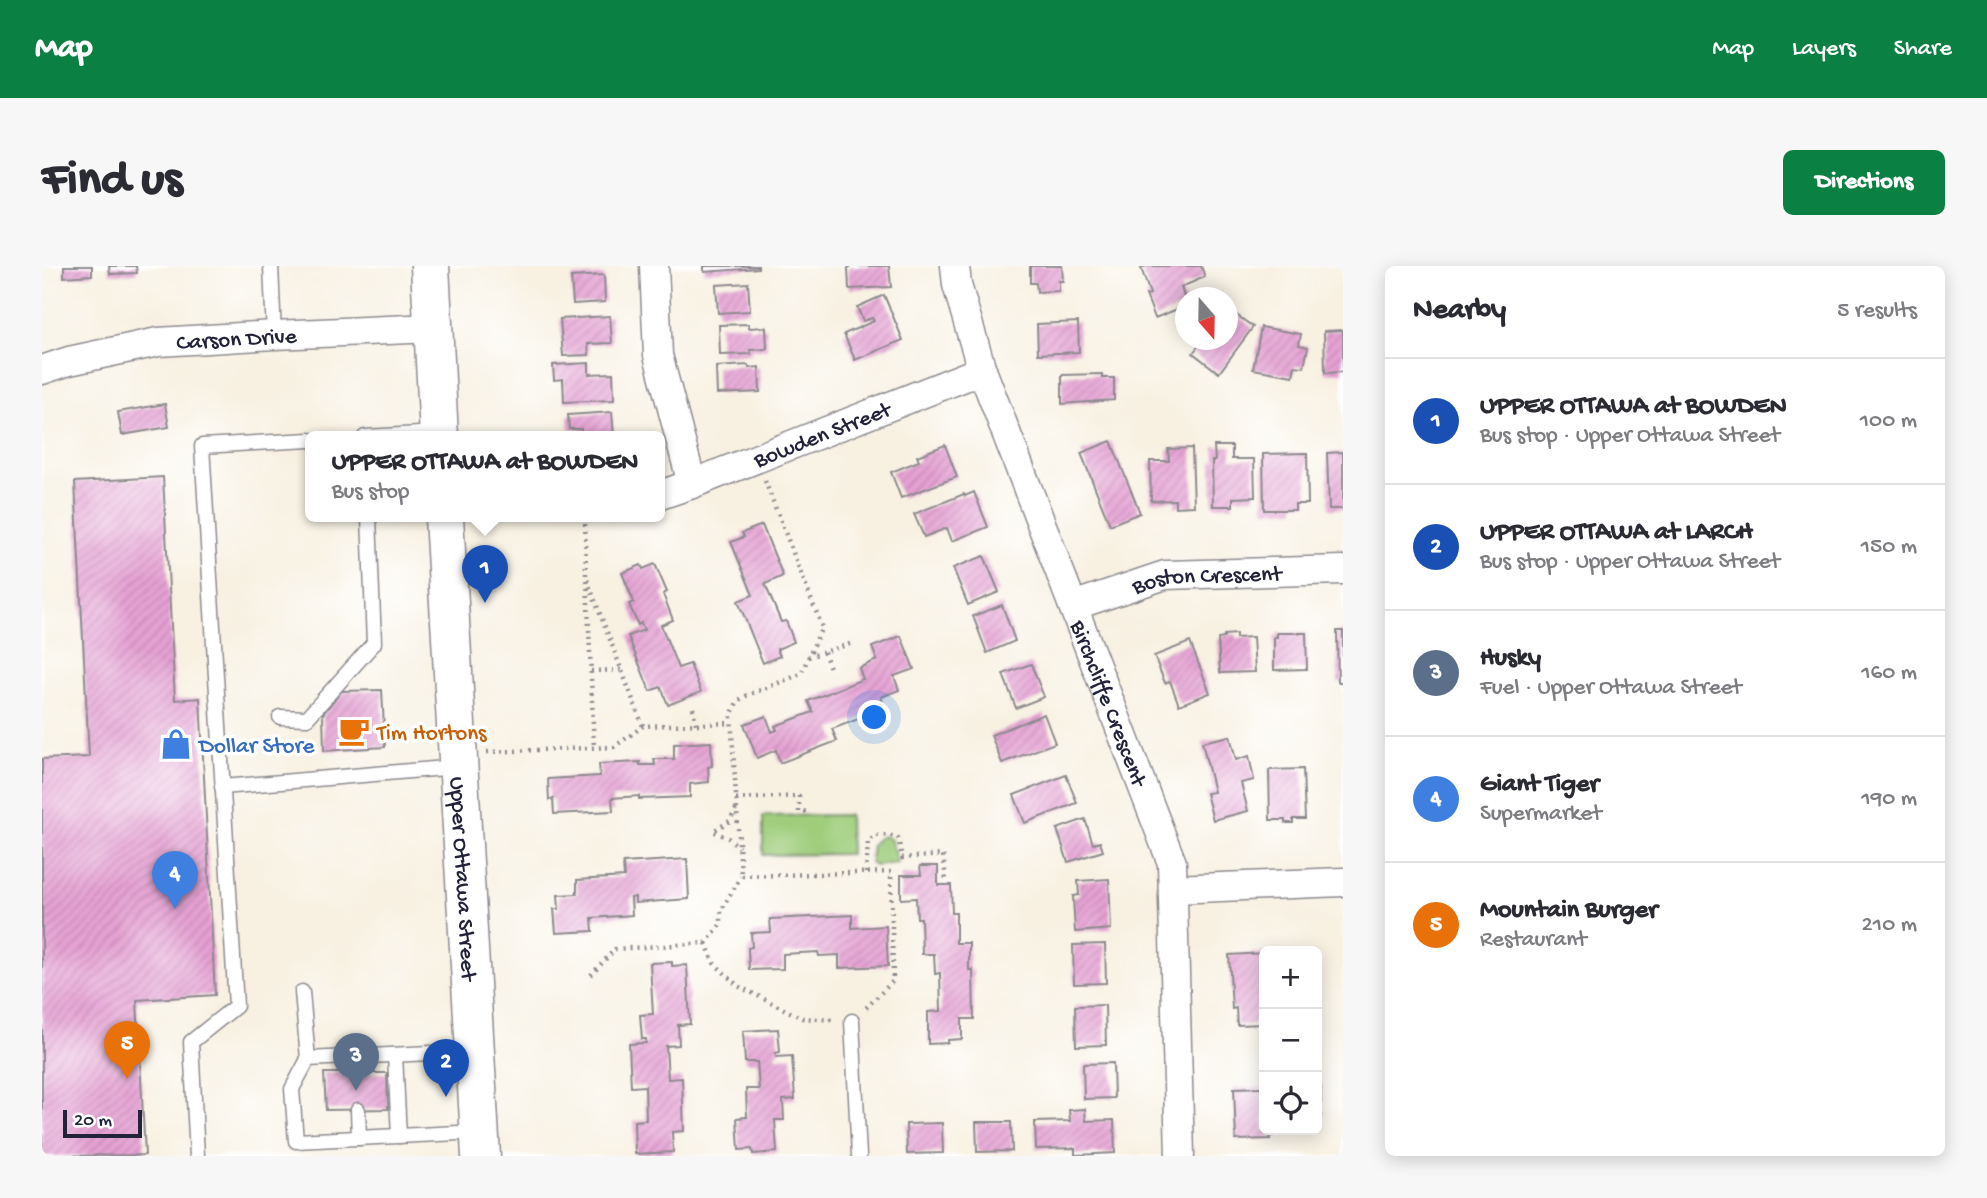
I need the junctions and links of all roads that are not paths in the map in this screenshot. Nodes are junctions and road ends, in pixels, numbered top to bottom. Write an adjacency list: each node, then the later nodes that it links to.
1 (271, 266): 6 (lane)
2 (430, 266): 5 (main road)
3 (654, 266): 11 (street)
4 (956, 266): 8 (street, Birchcliffe Crescent)
5 (433, 328): 6 (street, Carson Drive); 9 (main road)
6 (275, 335): 7 (street, Carson Drive)
7 (42, 370)
8 (982, 370): 11 (street, Bowden Street); 16 (street, Birchcliffe Crescent)
9 (439, 431)
10 (305, 440): 19 (lane)
11 (692, 484): 12 (street, Bowden Street)
12 (665, 493)
13 (369, 522): 17 (lane)
14 (444, 522): 18 (main road, Upper Ottawa Street)
15 (1343, 570): 16 (street, Boston Crescent)
16 (1073, 606): 21 (street, Birchcliffe Crescent)
17 (281, 717)
18 (458, 760): 19 (lane); 24 (main road, Upper Ottawa Street)
19 (222, 787): 33 (lane)
20 (1343, 882): 21 (street)
21 (1173, 889): 35 (street, Birchcliffe Crescent)
22 (302, 992): 27 (lane)
23 (852, 1021): 34 (lane)
24 (475, 1051): 25 (lane); 32 (main road, Upper Ottawa Street)
25 (395, 1055): 26 (lane); 30 (lane)
26 (355, 1057): 27 (lane); 28 (lane)
27 (308, 1059): 31 (lane)
28 (356, 1073)
29 (358, 1110): 31 (lane)
30 (399, 1136): 31 (lane); 32 (lane)
31 (359, 1138)
32 (481, 1144)
33 (197, 1156)
34 (859, 1156)
35 (1180, 1156)

